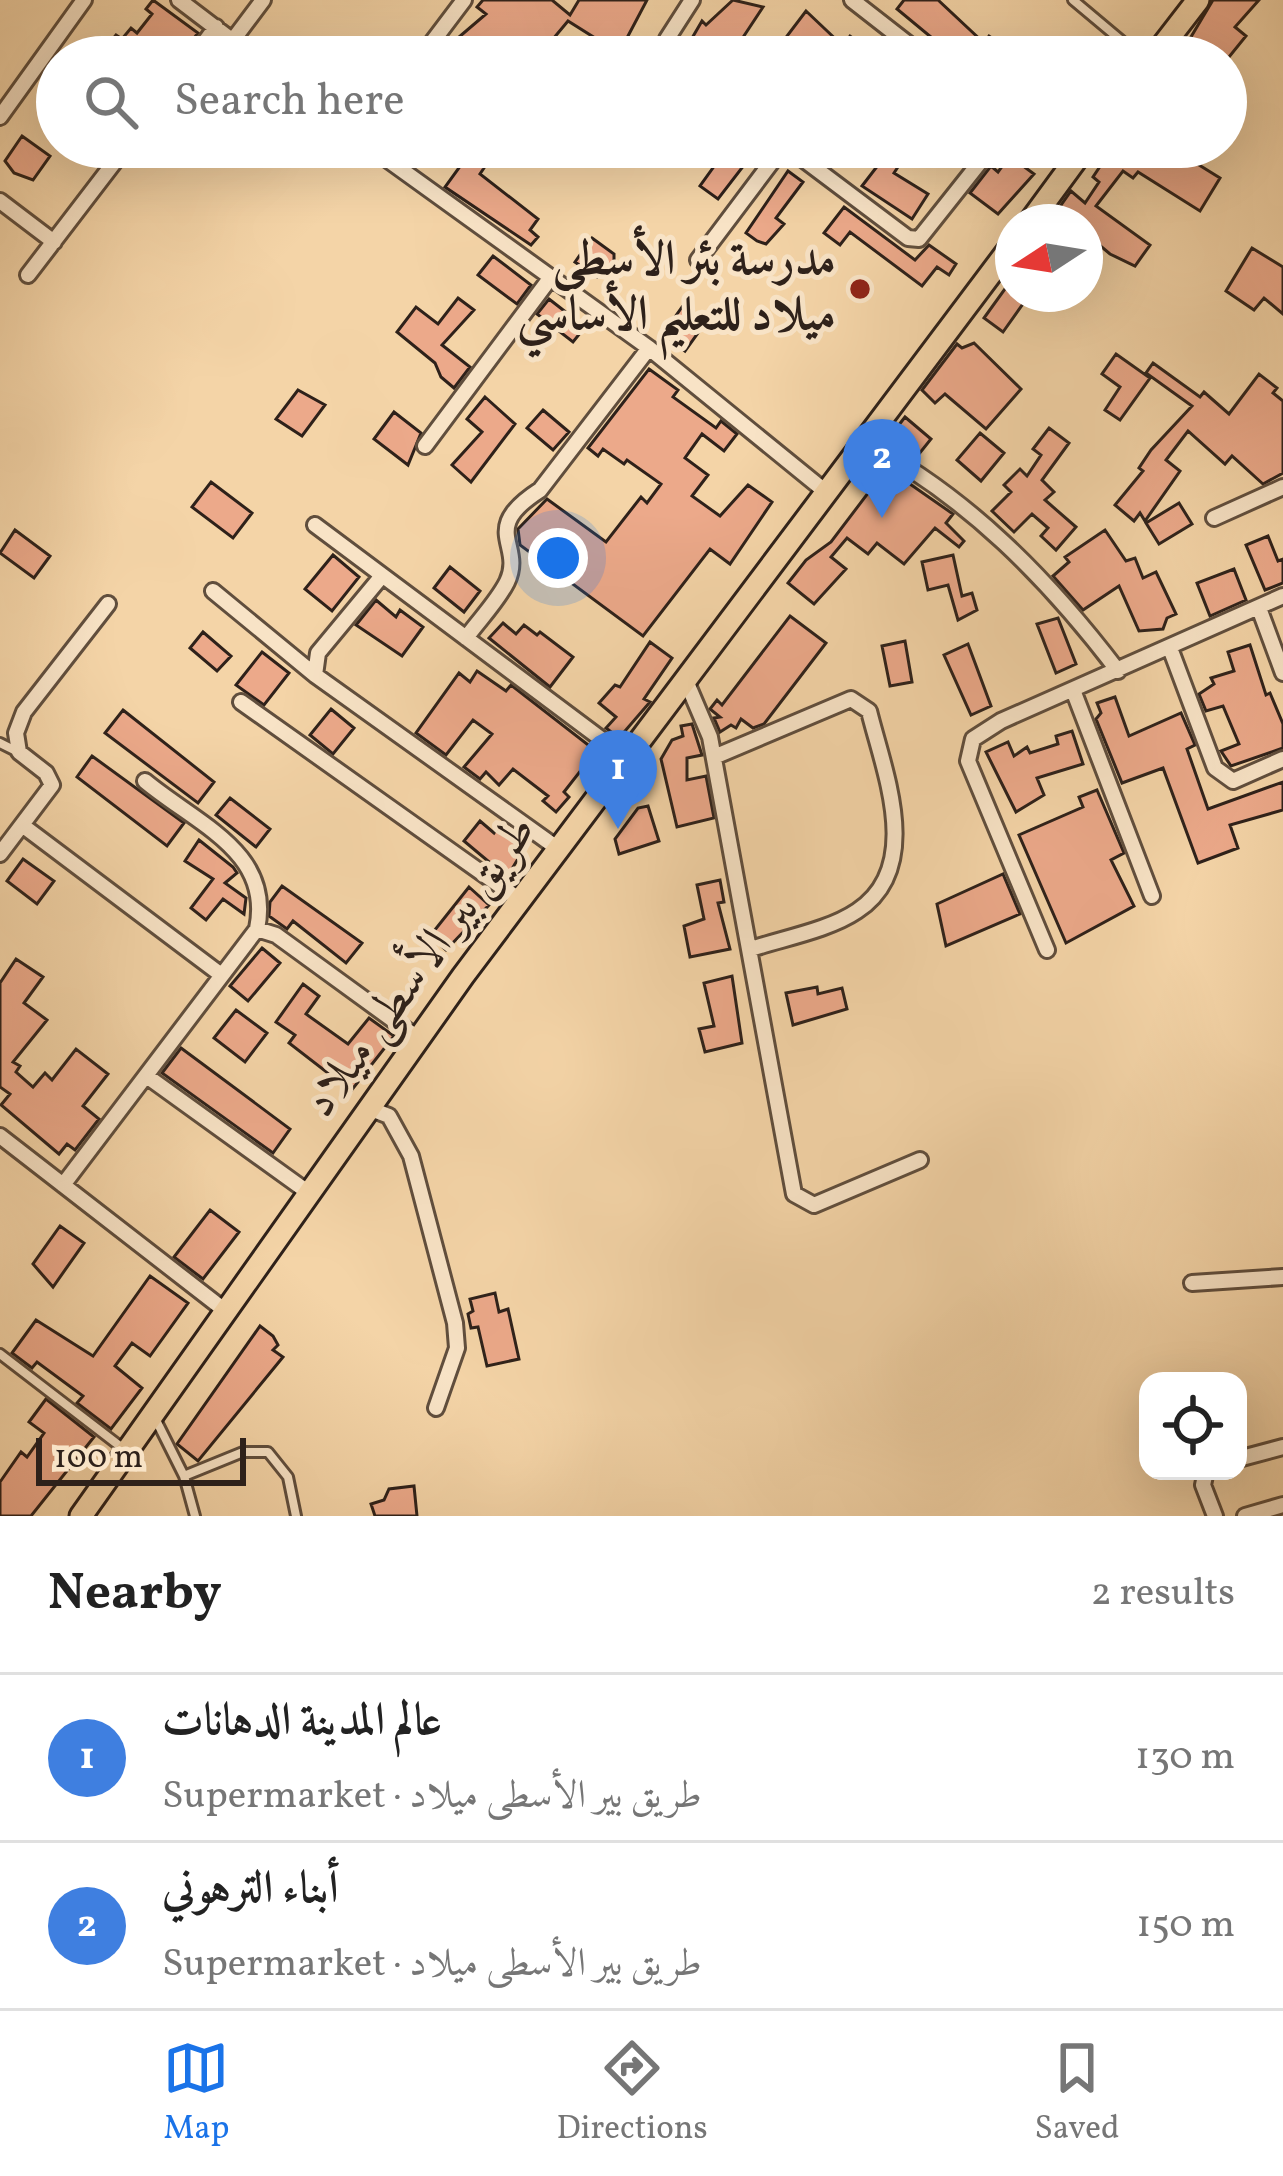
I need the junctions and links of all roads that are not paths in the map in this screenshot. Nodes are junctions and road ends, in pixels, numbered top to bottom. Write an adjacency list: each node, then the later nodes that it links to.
1 (84, 0): 10 (street)
2 (178, 0): 9 (street)
3 (263, 0): 13 (street)
4 (464, 0): 14 (street)
5 (692, 0): 15 (street)
6 (852, 0): 16 (street)
7 (1072, 0): 17 (lane)
8 (1198, 0): 18 (main road)
9 (216, 27): 11 (street); 12 (street)
10 (58, 36)
11 (209, 36)
12 (227, 36)
13 (235, 36)
14 (437, 36)
15 (669, 36)
16 (898, 36)
17 (1116, 36)
18 (1170, 36)
19 (36, 67): 20 (street)
20 (0, 117)
21 (110, 168): 29 (street)
22 (399, 168): 33 (street)
23 (769, 168): 30 (street)
24 (813, 168): 25 (street)
25 (976, 168)
26 (1070, 168): 28 (main road)
27 (0, 201): 29 (street)
28 (1043, 204)
29 (54, 242): 32 (street)
30 (698, 260)
31 (995, 268): 35 (main road, طريق بير الأسطى ميلاد)
32 (28, 274)
33 (551, 277): 34 (street); 36 (street)
34 (649, 347): 38 (street); 46 (street)
35 (864, 442): 38 (main road, طريق بير الأسطى ميلاد); 48 (street)
36 (425, 446)
37 (1283, 487): 39 (street)
38 (826, 492): 51 (main road, طريق بير الأسطى ميلاد)
39 (1214, 518)
40 (315, 525): 41 (street)
41 (381, 577): 46 (street); 50 (street)
42 (213, 591): 50 (street)
43 (1283, 596): 45 (street)
44 (108, 604): 55 (street)
45 (1259, 608): 47 (street); 49 (street)
46 (466, 638): 57 (street)
47 (1170, 648): 48 (street); 58 (street)
48 (1118, 670): 52 (street)
49 (1283, 673)
50 (315, 675): 61 (street)
51 (687, 683): 56 (street); 57 (main road, طريق بير الأسطى ميلاد)
52 (1073, 690): 63 (street); 67 (street)
53 (241, 702): 64 (street)
54 (0, 743): 55 (lane)
55 (19, 752): 60 (street)
56 (714, 757): 66 (street); 66 (street)
57 (628, 759): 61 (main road, طريق بير الأسطى ميلاد)
58 (1283, 759)
59 (145, 781): 65 (street)
60 (22, 825): 62 (street); 68 (street)
61 (557, 848): 64 (main road, طريق بير الأسطى ميلاد)
62 (0, 854)
63 (1152, 896)
64 (520, 900): 69 (main road, طريق بير الأسطى ميلاد)
65 (256, 929): 68 (street); 69 (street)
66 (752, 950): 73 (street)
67 (1047, 950)
68 (220, 974): 70 (street)
69 (419, 1039): 71 (main road, طريق بير الأسطى ميلاد)
70 (148, 1077): 74 (street); 75 (street)
71 (371, 1109): 75 (main road, طريق بير الأسطى ميلاد); 80 (street)
72 (0, 1136): 74 (street)
73 (920, 1160)
74 (63, 1185): 78 (street)
75 (309, 1193): 78 (main road, طريق بير الأسطى ميلاد)
76 (1283, 1276): 77 (street)
77 (1192, 1282)
78 (223, 1309): 81 (main road, طريق بير الأسطى ميلاد)
79 (0, 1354): 83 (lane)
80 (436, 1408)
81 (152, 1414): 83 (main road, طريق بير الأسطى ميلاد); 85 (lane)
82 (1283, 1447): 84 (street)
83 (127, 1451): 88 (main road, طريق بير الأسطى ميلاد)
84 (1247, 1457)
85 (184, 1476): 89 (lane); 90 (lane)
86 (1204, 1480): 91 (street)
87 (1283, 1505): 92 (street)
88 (80, 1516)
89 (195, 1516)
90 (296, 1516)
91 (1215, 1516)
92 (1245, 1516)

